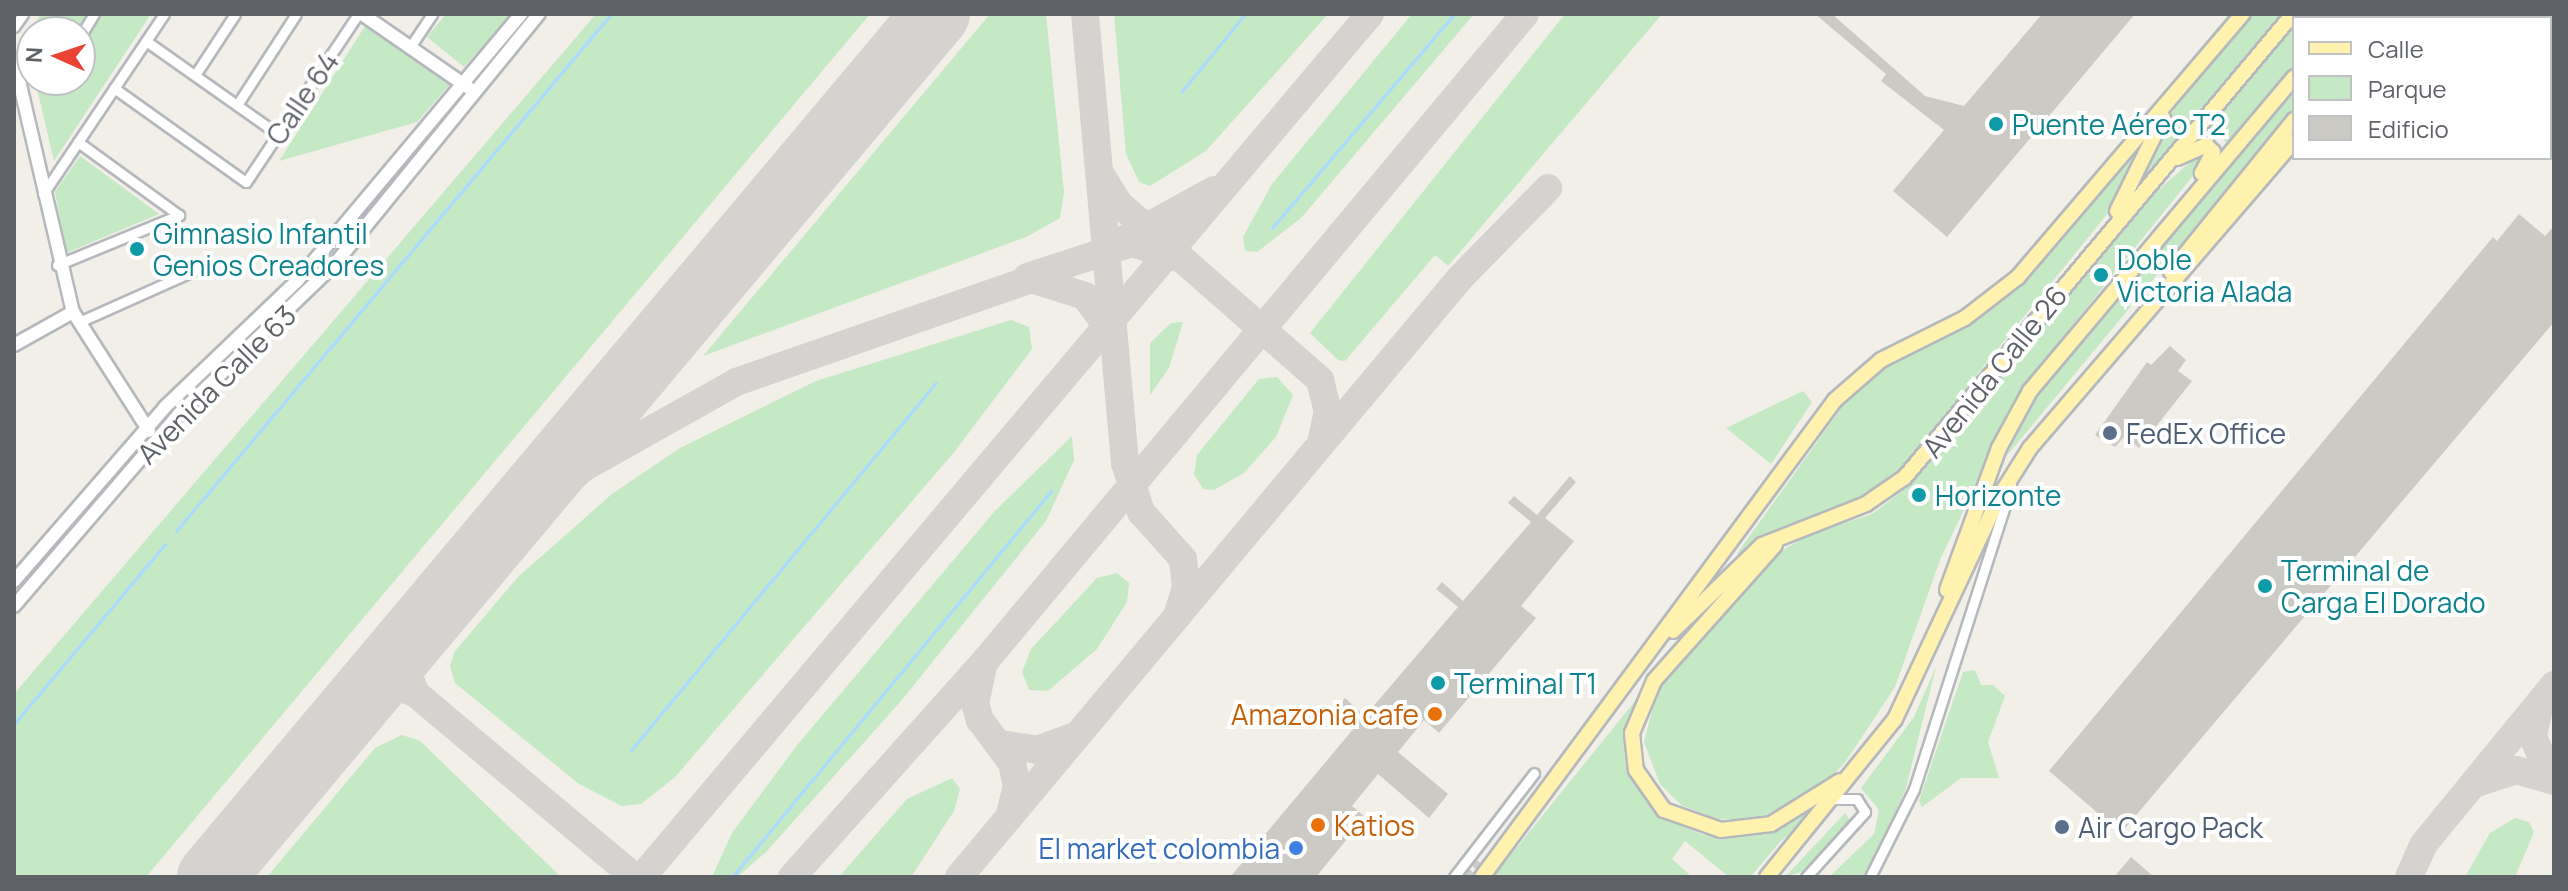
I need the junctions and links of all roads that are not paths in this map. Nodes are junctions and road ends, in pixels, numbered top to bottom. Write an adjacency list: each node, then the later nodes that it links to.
1 (23, 14): 11 (street)
2 (164, 14): 12 (street)
3 (235, 14): 15 (street)
4 (296, 14): 21 (street)
5 (360, 14): 13 (main road); 24 (street, Calle 64)
6 (432, 14): 13 (street)
7 (521, 14): 17 (main road, Avenida Calle 63)
8 (539, 14): 19 (main road, Avenida Calle 63)
9 (2243, 14): 20 (main road, Avenida Calle 26)
10 (2293, 14): 27 (main road, Avenida Calle 26)
11 (14, 27)
12 (146, 41): 15 (street); 18 (street)
13 (410, 47): 17 (main road)
14 (14, 59): 22 (main road)
15 (195, 75): 21 (street)
16 (2292, 79): 29 (main road, Avenida Calle 26)
17 (463, 83): 19 (main road); 36 (main road, Avenida Calle 63)
18 (114, 88): 24 (street, Calle 64); 25 (street)
19 (475, 92): 37 (main road, Avenida Calle 63)
20 (2172, 100): 30 (main road); 42 (main road, Avenida Calle 26)
21 (237, 105): 24 (street)
22 (19, 110): 28 (main road)
23 (2292, 123): 34 (main road, Avenida Calle 26)
24 (278, 134)
25 (78, 142): 28 (street); 31 (street)
26 (2292, 143): 34 (main road, Avenida Calle 26)
27 (2163, 167): 29 (main road); 30 (main road, Avenida Calle 26)
28 (43, 194): 31 (main road)
29 (2174, 217): 43 (main road, Avenida Calle 26)
30 (2090, 254): 39 (main road, Avenida Calle 26)
31 (57, 265): 33 (main road)
32 (195, 270): 33 (street)
33 (76, 317): 35 (main road); 36 (main road)
34 (2119, 339): 38 (main road, Avenida Calle 26)
35 (14, 345)
36 (146, 427): 37 (main road); 40 (main road, Avenida Calle 63)
37 (155, 440): 41 (main road, Avenida Calle 63)
38 (2016, 468): 43 (main road, Avenida Calle 26); 53 (street, Avenida Calle 26)
39 (1798, 528): 42 (main road, Avenida Calle 26); 44 (main road)
40 (14, 581)
41 (14, 606)
42 (1643, 662): 50 (main road, Avenida Calle 26)
43 (1915, 677): 44 (main road, Avenida Calle 26)
44 (1868, 756): 46 (main road, Avenida Calle 26)
45 (1534, 773): 47 (street)
46 (1835, 799): 51 (main road, Avenida Calle 26); 52 (street)
47 (1469, 853): 48 (street); 49 (street)
48 (1446, 877)
49 (1454, 877)
50 (1482, 877)
51 (1767, 877)
52 (1806, 877)
53 (1870, 877)

